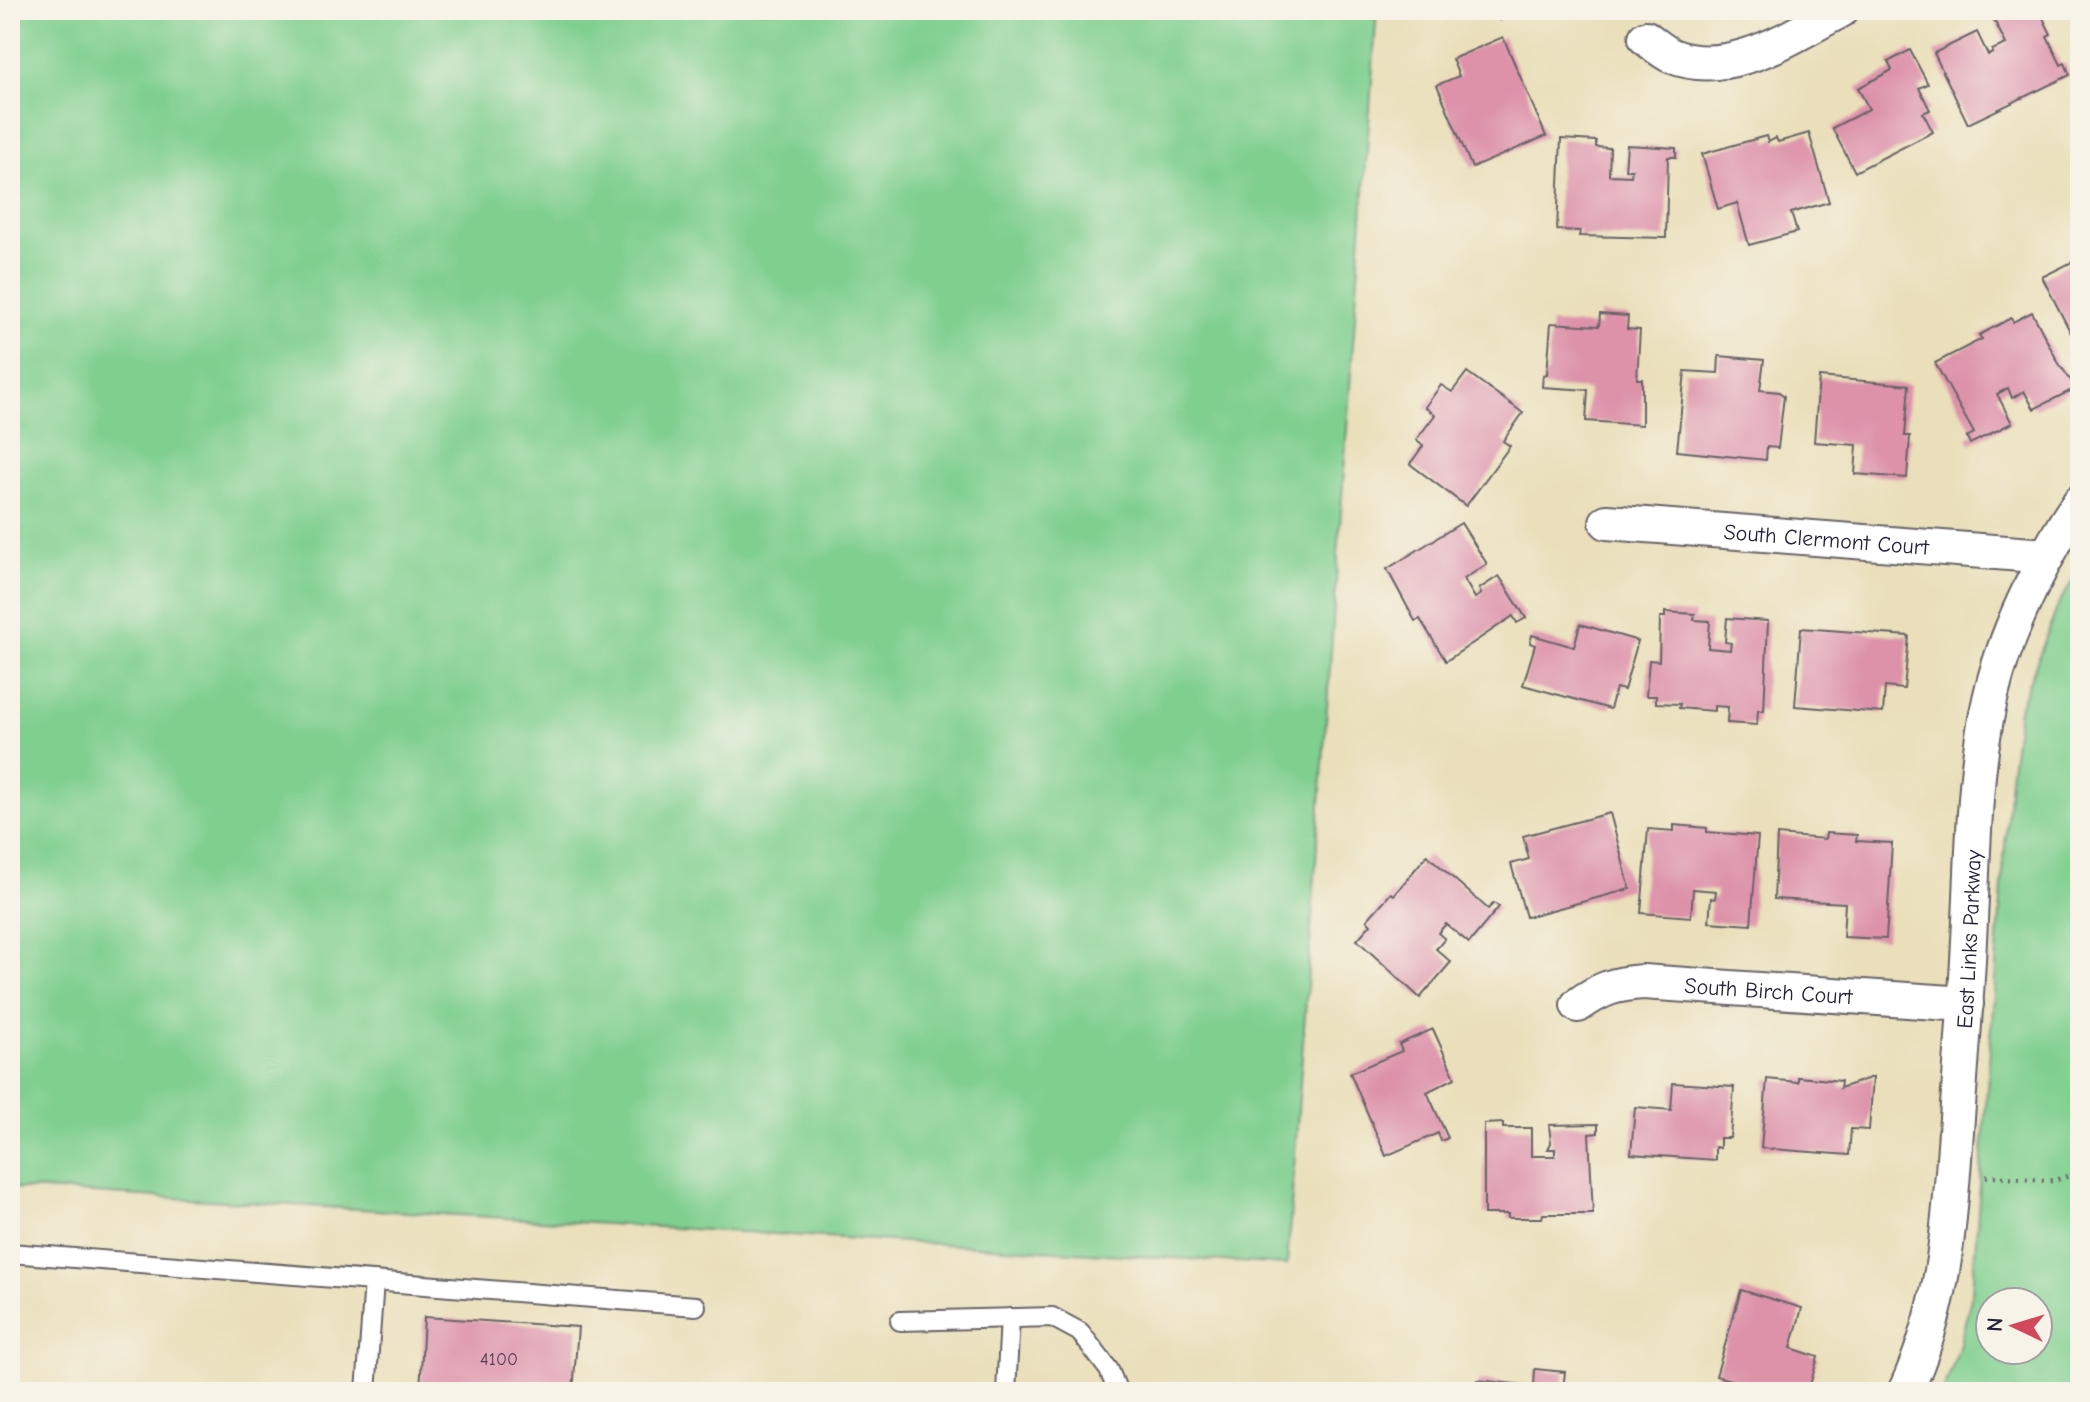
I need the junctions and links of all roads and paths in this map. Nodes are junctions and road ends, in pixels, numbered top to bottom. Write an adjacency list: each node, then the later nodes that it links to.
1 (1841, 10): 2 (street)
2 (1646, 38)
3 (2080, 502): 5 (street, East Links Parkway)
4 (1607, 522): 5 (street, South Clermont Court)
5 (2047, 556): 6 (street, East Links Parkway)
6 (1966, 1004): 7 (street, South Birch Court); 8 (street, East Links Parkway)
7 (1578, 1005)
8 (1953, 1171): 9 (path); 18 (street, East Links Parkway)
9 (2080, 1172)
10 (10, 1253): 11 (lane)
11 (374, 1281): 12 (lane); 15 (lane)
12 (696, 1306)
13 (1010, 1318): 14 (lane); 16 (lane); 17 (lane)
14 (900, 1321)
15 (366, 1392)
16 (1006, 1392)
17 (1118, 1392)
18 (1905, 1392)

